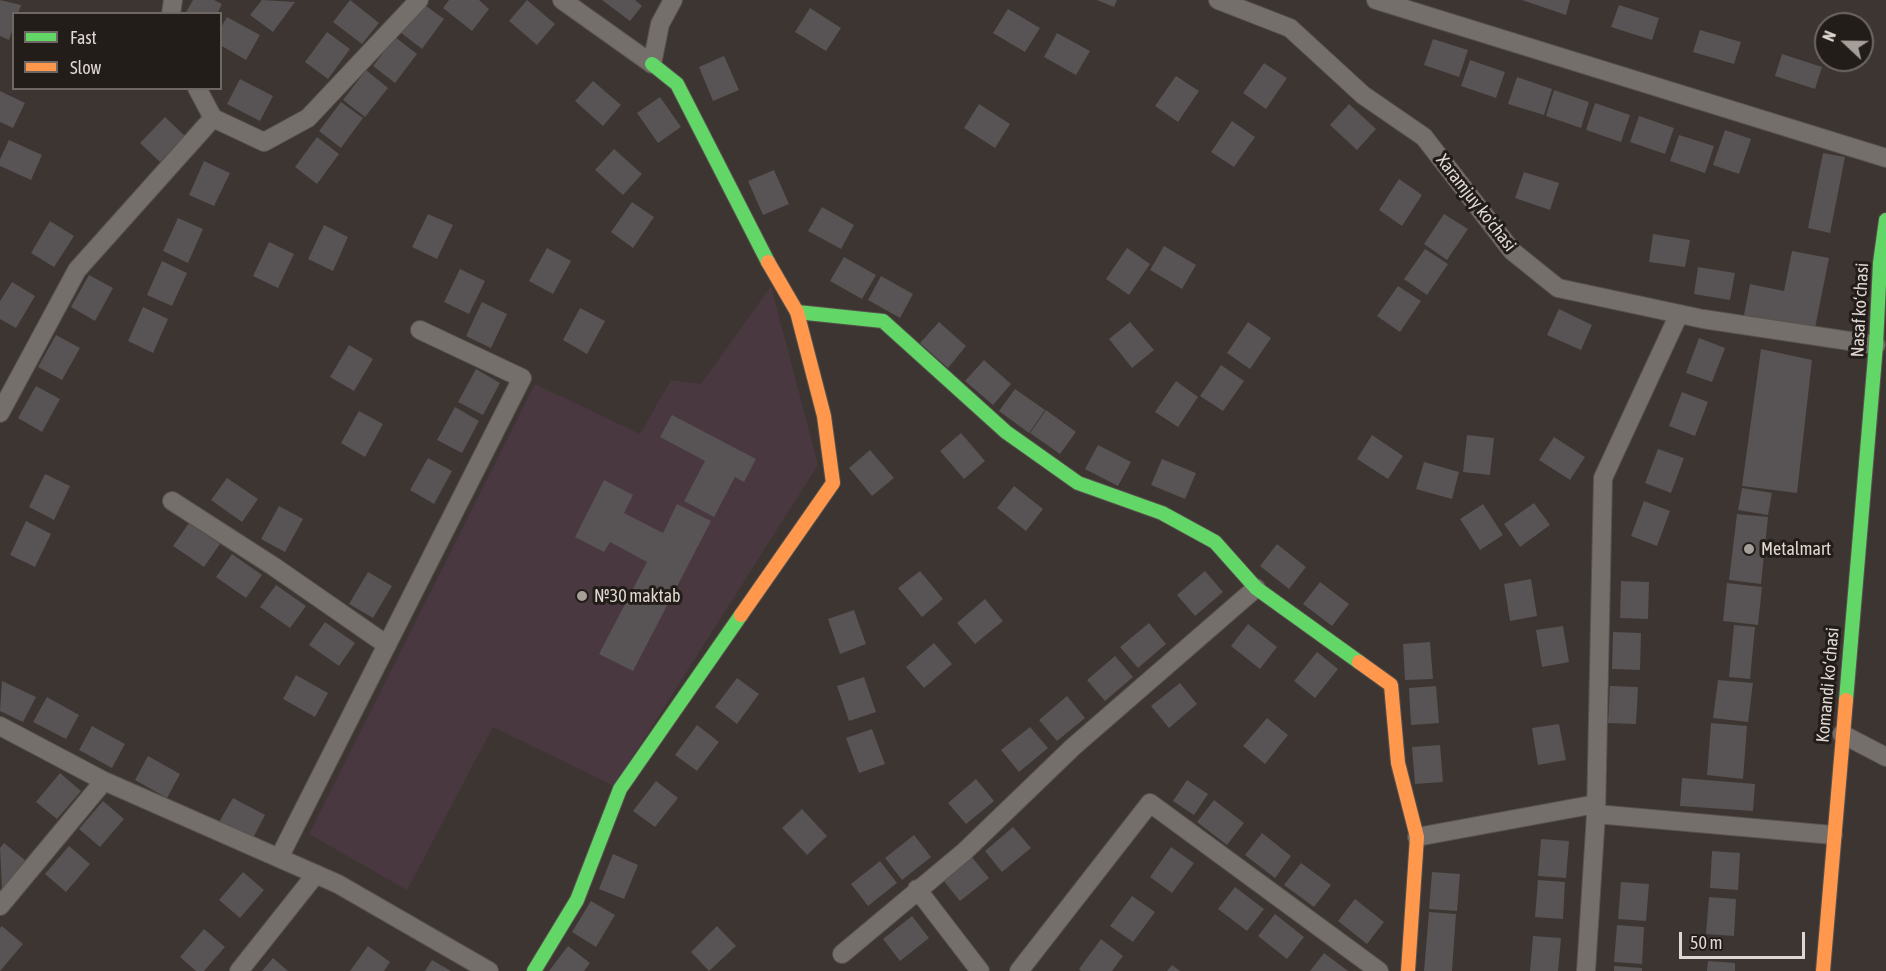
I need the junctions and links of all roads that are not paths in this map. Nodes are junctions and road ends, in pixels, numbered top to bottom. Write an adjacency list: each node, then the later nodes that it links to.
1 (419, 0): 8 (street)
2 (562, 0): 6 (street)
3 (673, 0): 6 (street)
4 (1218, 0): 12 (street, Xaramjuy ko'chasi)
5 (1376, 0): 9 (street)
6 (652, 64): 11 (street)
7 (198, 90): 8 (street)
8 (213, 118): 17 (street)
9 (1886, 158)
10 (1886, 220): 14 (street, Nasaf ko‘chasi)
11 (797, 312): 20 (street); 36 (street)
12 (1678, 314): 14 (street, Xaramjuy ko'chasi); 26 (street)
13 (420, 330): 21 (street)
14 (1876, 345): 15 (street, Nasaf ko‘chasi)
15 (1872, 402): 16 (street); 18 (street); 23 (street, Komandi ko‘chasi)
16 (1886, 408)
17 (0, 413)
18 (1886, 414)
19 (172, 501): 21 (street)
20 (1256, 588): 28 (street); 31 (street)
21 (387, 645): 29 (street)
22 (0, 726): 25 (street)
23 (1842, 734): 24 (street); 27 (street, Komandi ko‘chasi)
24 (1886, 757)
25 (104, 781): 29 (street); 32 (street)
26 (1596, 809): 27 (street); 28 (street); 41 (street)
27 (1833, 835): 42 (street, Komandi ko‘chasi)
28 (1417, 837): 40 (street)
29 (279, 858): 30 (street)
30 (316, 874): 34 (street); 35 (street)
31 (917, 889): 33 (street); 37 (street)
32 (0, 906)
33 (842, 954)
34 (239, 971)
35 (489, 971)
36 (534, 971)
37 (980, 971)
38 (1019, 971): 39 (street)
39 (1379, 971)
40 (1408, 971)
41 (1586, 971)
42 (1823, 971)

